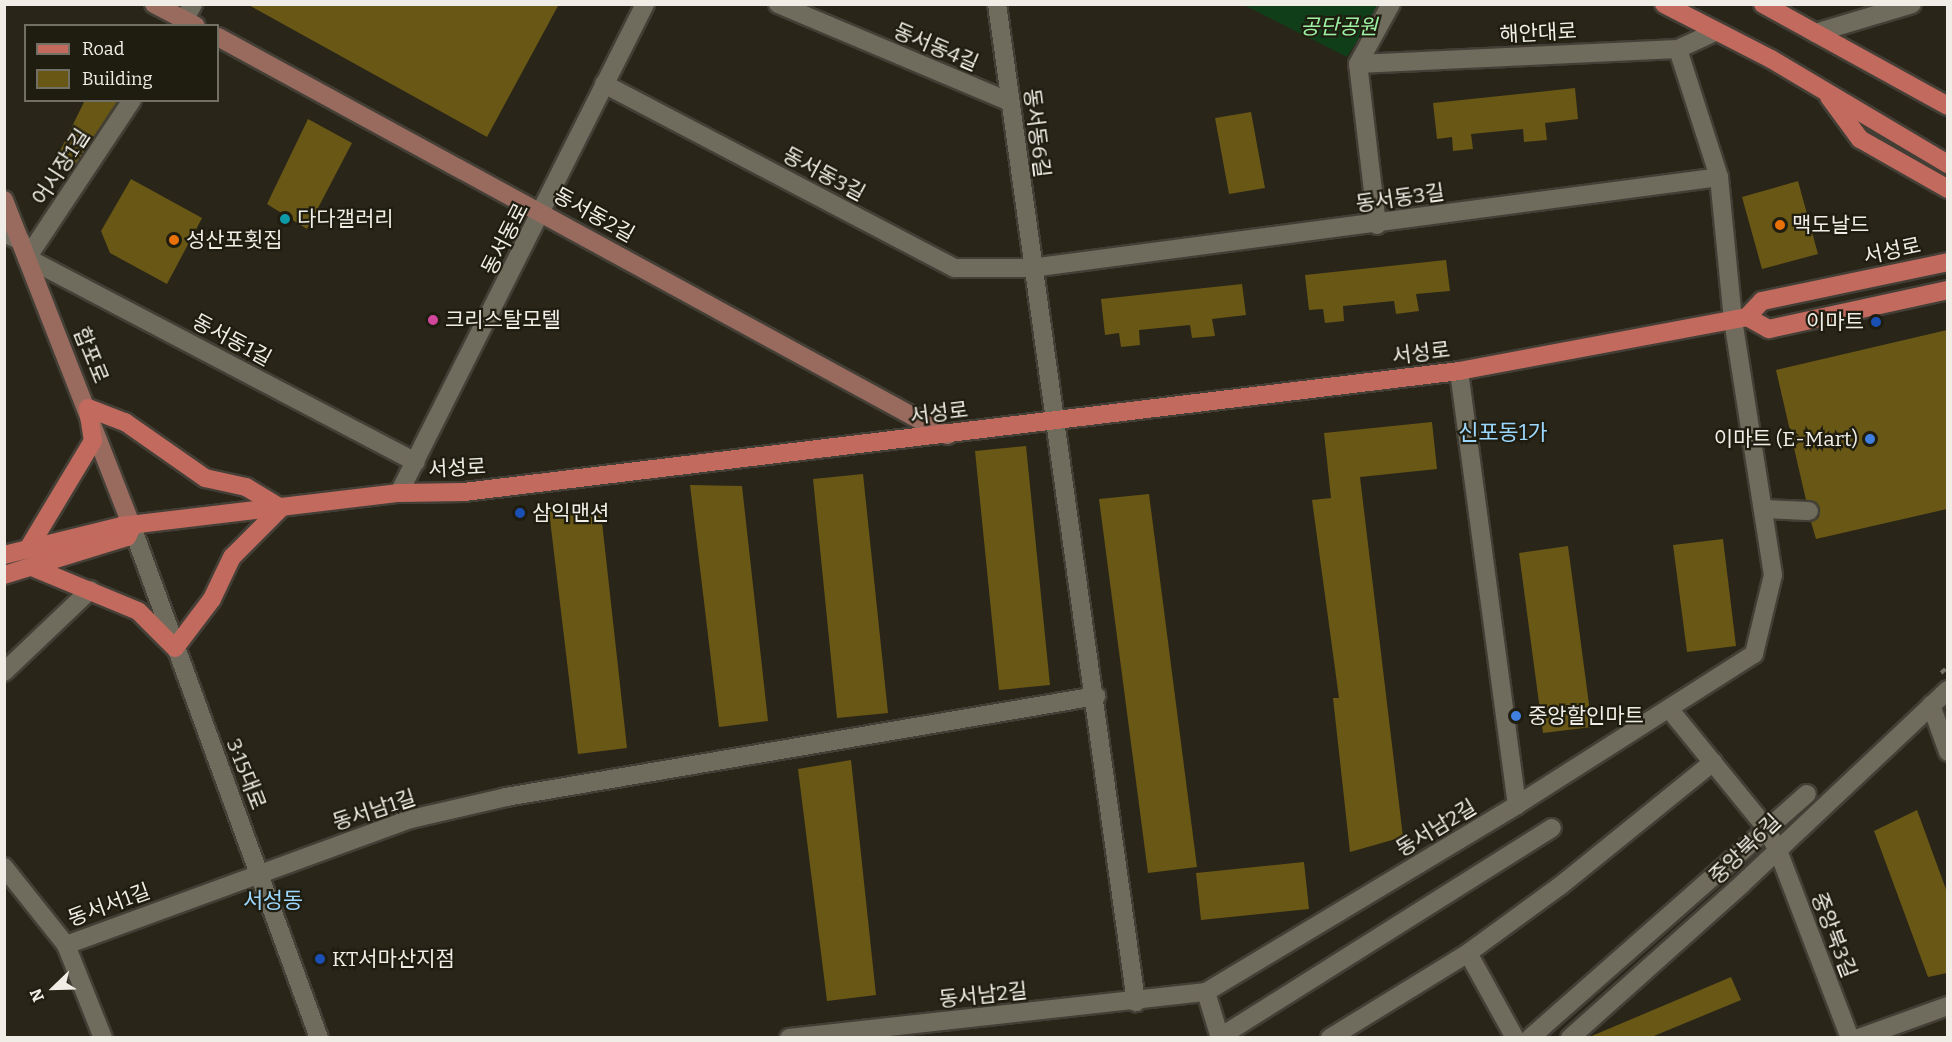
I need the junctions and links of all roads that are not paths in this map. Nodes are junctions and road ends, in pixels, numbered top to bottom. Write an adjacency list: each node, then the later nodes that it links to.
1 (154, 4): 9 (main road)
2 (645, 4): 15 (street, 동서동로)
3 (778, 4): 19 (street, 동서동4길)
4 (997, 4): 19 (street, 동서동6길)
5 (1391, 4): 14 (street)
6 (1664, 4): 10 (main road)
7 (1762, 4): 11 (main road)
8 (1912, 4): 11 (street)
9 (189, 19)
10 (1715, 32): 13 (street, 해안대로); 16 (main road)
11 (1815, 33): 17 (main road)
12 (219, 38): 26 (main road, 동서동2길)
13 (1678, 49): 14 (street, 해안대로); 23 (street)
14 (1358, 64): 27 (street)
15 (604, 84): 26 (street, 동서동로); 31 (street, 동서동3길)
16 (1822, 88): 22 (main road); 24 (main road)
17 (1930, 96): 20 (main road); 21 (main road)
18 (131, 102): 29 (street, 어시장1길)
19 (1010, 102): 31 (street, 동서동6길)
20 (1947, 106)
21 (1947, 117)
22 (1947, 164)
23 (1719, 177): 27 (street, 동서동3길); 33 (street)
24 (1947, 189)
25 (4, 200): 28 (main road, 합포로)
26 (544, 213): 37 (main road, 동서동2길); 38 (street, 동서동로)
27 (1377, 225): 31 (street, 동서동3길)
28 (13, 237): 29 (main road, 합포로)
29 (27, 258): 35 (main road, 합포로); 38 (street, 동서동1길)
30 (1947, 262): 33 (main road, 서성로)
31 (1031, 268): 36 (street, 동서동6길)
32 (1947, 290): 33 (main road)
33 (1740, 319): 34 (main road, 서성로); 41 (street, 동서남2길)
34 (1460, 371): 36 (main road, 서성로); 57 (street)
35 (88, 408): 40 (main road); 43 (main road, 합포로); 45 (main road)
36 (1055, 422): 37 (main road, 서성로); 51 (street, 동서동6길)
37 (947, 435): 39 (main road, 서성로)
38 (416, 462): 39 (street, 동서동로)
39 (399, 492): 40 (main road, 서성로)
40 (280, 508): 43 (main road, 서성로); 48 (main road)
41 (1763, 509): 42 (street); 53 (street, 동서남2길)
42 (1809, 511)
43 (132, 527): 45 (main road); 48 (street, 3·15대로)
44 (4, 555): 45 (main road)
45 (30, 558): 46 (main road); 47 (main road)
46 (4, 575)
47 (90, 590): 48 (main road); 49 (street)
48 (175, 648): 62 (street, 3·15대로)
49 (4, 672)
50 (1947, 690): 52 (street, 중앙북6길)
51 (1096, 696): 62 (street, 동서남1길); 66 (street, 동서동6길)
52 (1931, 705): 54 (street); 60 (street, 중앙북6길)
53 (1670, 710): 55 (street, 중앙북3길); 57 (street, 동서남2길)
54 (1947, 752)
55 (1713, 762): 59 (street, 중앙북3길); 64 (street)
56 (1807, 794): 59 (street)
57 (1517, 805): 65 (street, 동서남2길)
58 (1552, 828): 68 (street)
59 (1767, 831): 60 (street, 중앙북3길); 74 (street)
60 (1777, 848): 75 (street, 중앙북6길); 76 (street, 중앙북3길)
61 (4, 867): 63 (street, 동서서1길)
62 (260, 874): 63 (street, 동서서1길); 70 (street, 3·15대로)
63 (66, 945): 69 (street)
64 (1468, 953): 72 (street); 73 (street)
65 (1206, 992): 66 (street, 동서남2길); 68 (street)
66 (1136, 1002): 71 (street, 동서남2길)
67 (1947, 1006): 77 (street)
68 (1220, 1037)
69 (103, 1038)
70 (319, 1038)
71 (789, 1038)
72 (1330, 1038)
73 (1515, 1038)
74 (1530, 1038)
75 (1570, 1038)
76 (1850, 1038)
77 (1860, 1038)

